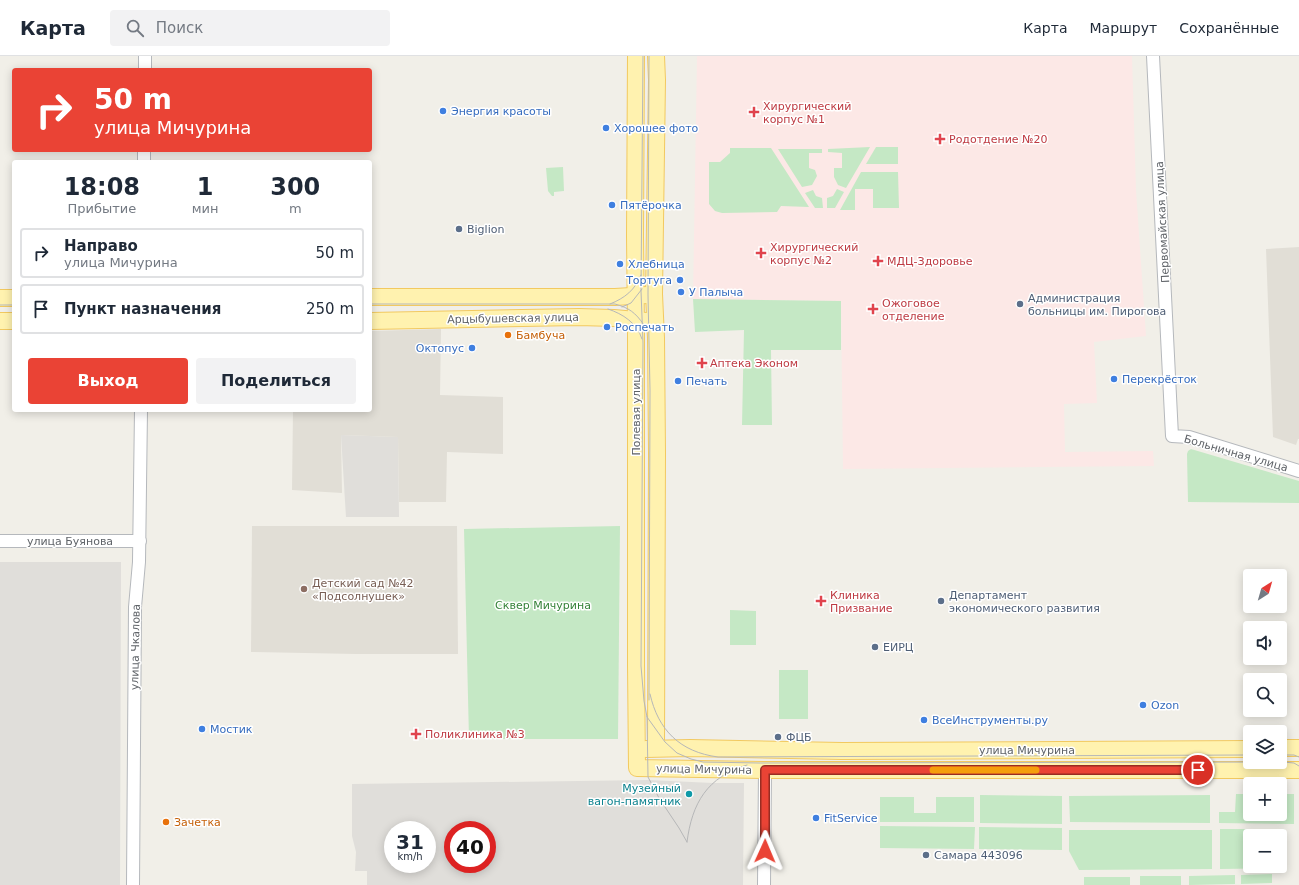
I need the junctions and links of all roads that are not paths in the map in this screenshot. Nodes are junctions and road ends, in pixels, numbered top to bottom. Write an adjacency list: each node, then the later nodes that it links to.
1 (145, 56): 5 (street)
2 (636, 56): 7 (main road, Полевая улица)
3 (656, 56): 6 (main road, Полевая улица)
4 (1153, 56): 17 (street, Первомайская улица)
5 (145, 68)
6 (654, 294): 7 (main road, Арцыбушевская улица); 15 (main road, Полевая улица)
7 (636, 295): 8 (main road, Арцыбушевская улица); 14 (main road, Полевая улица)
8 (372, 297)
9 (0, 298): 10 (main road)
10 (12, 298)
11 (0, 321): 12 (main road)
12 (12, 321)
13 (372, 321): 14 (main road, Арцыбушевская улица)
14 (636, 321): 15 (main road, Арцыбушевская улица); 24 (main road, Полевая улица)
15 (656, 322): 21 (main road, Полевая улица)
16 (141, 412): 20 (street, улица Чкалова)
17 (1172, 436): 18 (street, Больничная улица)
18 (1299, 471)
19 (0, 541): 20 (street, улица Буянова)
20 (140, 541): 29 (street, улица Чкалова)
21 (656, 748): 24 (main road, улица Мичурина); 25 (main road, улица Мичурина)
22 (1287, 748): 23 (main road)
23 (1299, 748)
24 (637, 749): 26 (main road, Полевая улица)
25 (1243, 749)
26 (637, 768): 27 (main road, улица Мичурина)
27 (765, 770): 28 (main road, улица Мичурина); 30 (street)
28 (1299, 770)
29 (133, 885)
30 (764, 885)

